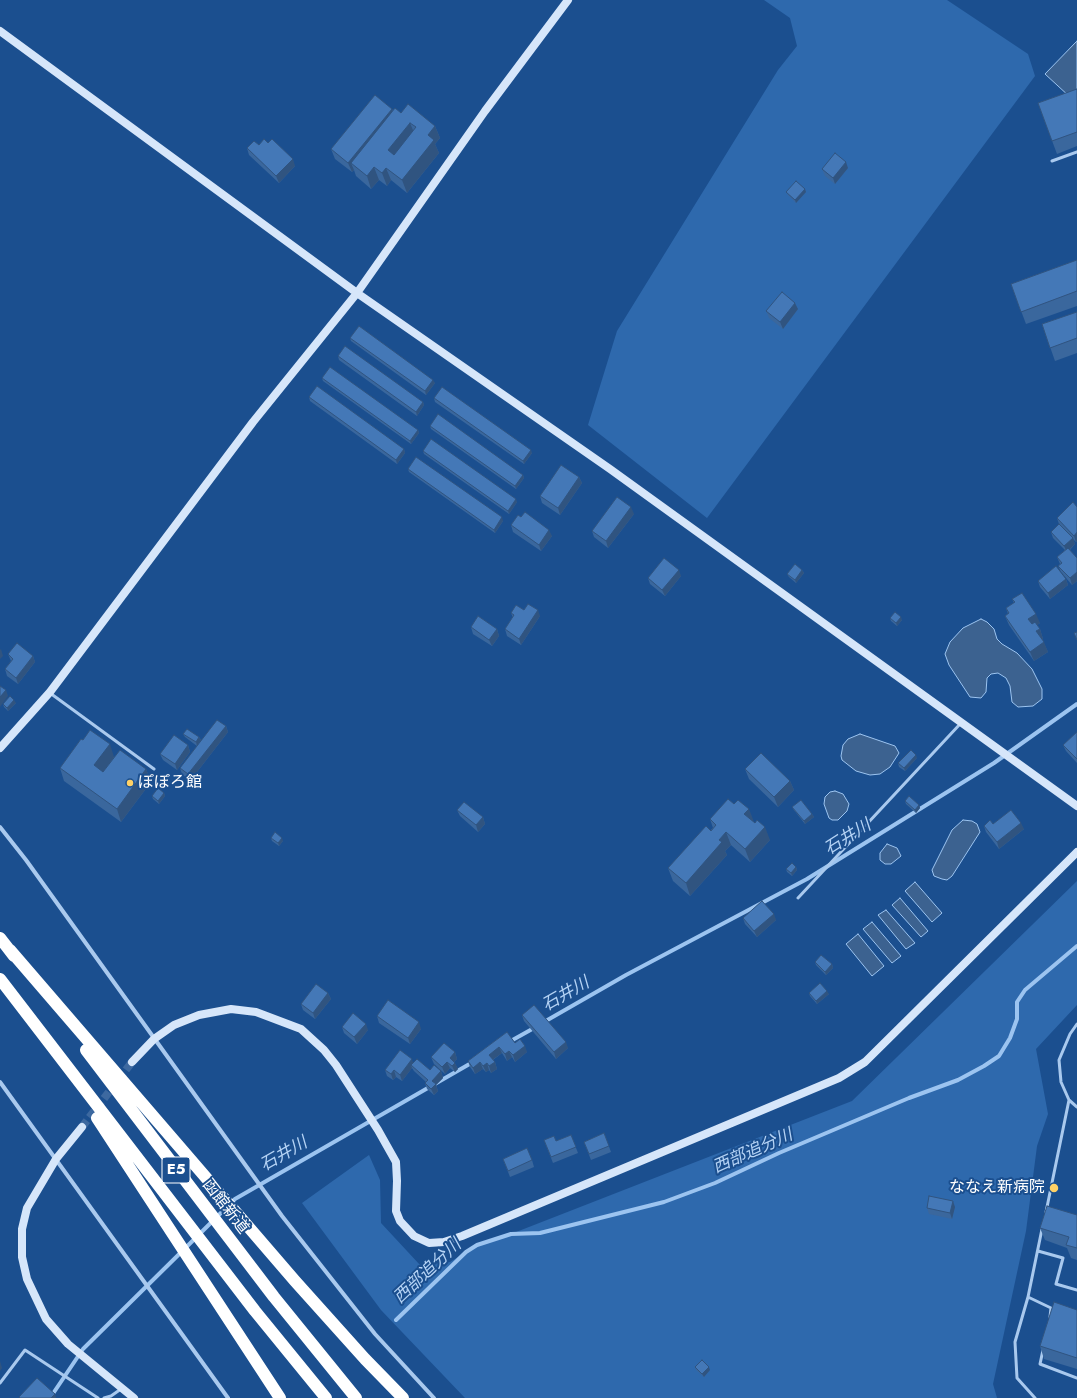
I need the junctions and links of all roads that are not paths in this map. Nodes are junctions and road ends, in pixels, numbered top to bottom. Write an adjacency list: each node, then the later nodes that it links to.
1 (568, 0): 5 (street)
2 (0, 32): 5 (street)
3 (1077, 152): 4 (lane)
4 (1052, 161)
5 (357, 293): 6 (street); 7 (street)
6 (50, 692): 8 (street); 9 (lane)
7 (961, 722): 10 (street); 13 (lane)
8 (0, 748)
9 (154, 769)
10 (1077, 806)
11 (0, 826): 18 (street)
12 (1077, 852): 18 (street)
13 (798, 898)
14 (0, 938): 15 (highway, 函館新道 / E5)
15 (10, 950): 46 (highway, 函館新道 / E5); 47 (highway)
16 (0, 979): 19 (highway, E5)
17 (1077, 1024): 22 (lane)
18 (154, 1039): 20 (street); 48 (street)
19 (52, 1047): 44 (highway); 45 (highway, E5)
20 (132, 1062)
21 (0, 1082): 25 (street)
22 (1069, 1100): 23 (lane); 26 (lane)
23 (1077, 1107)
24 (82, 1127): 25 (street)
25 (56, 1158): 39 (street); 43 (street)
26 (1046, 1211): 27 (lane); 28 (lane)
27 (1052, 1213)
28 (1045, 1218)
29 (1043, 1224): 30 (lane)
30 (1038, 1251): 31 (lane); 32 (lane)
31 (1077, 1290)
32 (1028, 1296): 33 (lane); 49 (lane)
33 (1052, 1308): 34 (lane); 35 (lane)
34 (1058, 1310)
35 (1049, 1322)
36 (1044, 1343): 37 (lane)
37 (1077, 1378)
38 (0, 1383): 40 (lane)
39 (122, 1388): 41 (lane); 42 (street)
40 (98, 1398)
41 (104, 1398)
42 (134, 1398)
43 (228, 1398)
44 (280, 1398)
45 (326, 1398)
46 (356, 1398)
47 (403, 1398)
48 (434, 1398)
49 (1035, 1398)

